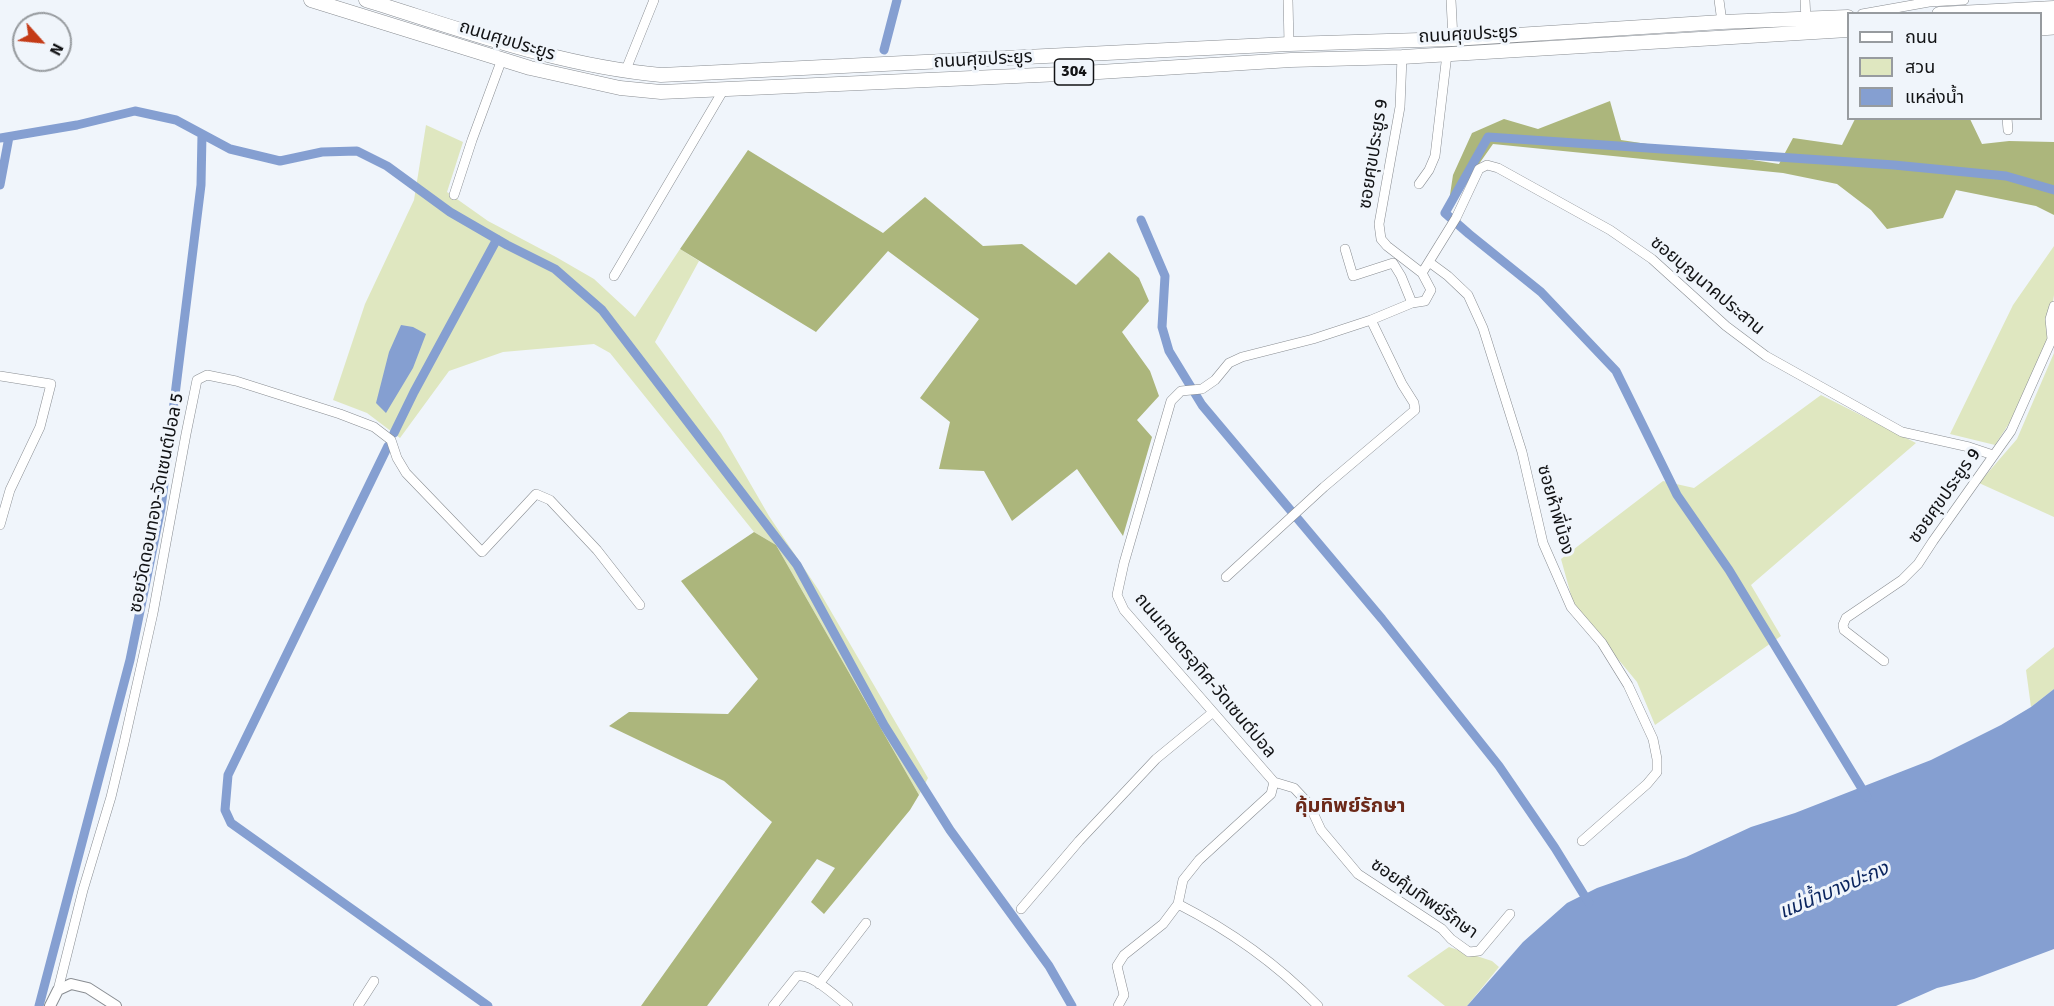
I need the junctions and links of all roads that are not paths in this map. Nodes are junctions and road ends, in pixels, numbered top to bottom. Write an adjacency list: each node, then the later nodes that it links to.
1 (311, 0): 19 (main road, ถนนศุขประยูร / 304)
2 (366, 0): 21 (main road, ถนนศุขประยูร / 304)
3 (654, 0): 21 (street)
4 (1288, 0): 16 (street)
5 (1451, 0): 15 (street)
6 (1719, 0): 13 (street)
7 (1805, 0): 12 (street)
8 (1964, 0): 10 (street)
9 (2054, 8): 11 (main road)
10 (1873, 12)
11 (1986, 12)
12 (1806, 20): 13 (main road, ถนนศุขประยูร / 304); 14 (main road, ถนนศุขประยูร / 304)
13 (1722, 22): 15 (main road, ถนนศุขประยูร / 304)
14 (1845, 24): 17 (main road, ถนนศุขประยูร / 304)
15 (1453, 39): 16 (main road, ถนนศุขประยูร / 304)
16 (1289, 44): 20 (main road); 21 (main road, ถนนศุขประยูร / 304)
17 (1447, 54): 18 (main road, ถนนศุขประยูร / 304); 25 (street)
18 (1402, 57): 20 (main road, ถนนศุขประยูร / 304); 28 (street, ซอยศุขประยูร 9)
19 (502, 59): 22 (main road, ถนนศุขประยูร / 304); 26 (street)
20 (1291, 60): 22 (main road, ถนนศุขประยูร / 304)
21 (625, 72)
22 (724, 89): 31 (street)
23 (2007, 120): 24 (street)
24 (2008, 130)
25 (1419, 184)
26 (454, 195)
27 (1345, 249): 28 (street)
28 (1397, 260): 30 (street, ซอยศุขประยูร 9); 32 (street)
29 (1429, 262): 30 (street, ซอยบุญนาคประสาน); 36 (street, ซอยบุญนาคประสาน); 43 (street, ซอยห้าพี่น้อง)
30 (1422, 273): 32 (street, ถนนเกษตรอุทิศ-วัดเซนต์ปอล)
31 (614, 276)
32 (1412, 303): 34 (street, ถนนเกษตรอุทิศ-วัดเซนต์ปอล)
33 (2054, 306): 36 (street, ซอยศุขประยูร 9)
34 (1371, 320): 38 (street); 41 (street, ถนนเกษตรอุทิศ-วัดเซนต์ปอล)
35 (0, 376): 37 (street)
36 (1994, 455): 40 (street, ซอยศุขประยูร 9)
37 (0, 525)
38 (1226, 577)
39 (640, 605): 50 (street, ซอยวัดดอนทอง-วัดเซนต์ปอล 5)
40 (1884, 661)
41 (1212, 713): 42 (street, ถนนเกษตรอุทิศ-วัดเซนต์ปอล); 45 (street)
42 (1274, 782): 44 (street, ถนนเกษตรอุทิศ-วัดเซนต์ปอล); 46 (street, ซอยคุ้มทิพย์รักษา)
43 (1582, 841)
44 (1178, 904): 56 (street, ถนนเกษตรอุทิศ-วัดเซนต์ปอล); 57 (street)
45 (1021, 909)
46 (1510, 914)
47 (866, 923): 49 (street)
48 (374, 981): 53 (street)
49 (819, 984): 54 (street); 55 (street)
50 (58, 990): 51 (street); 52 (street)
51 (51, 1006)
52 (116, 1006)
53 (358, 1006)
54 (773, 1006)
55 (848, 1006)
56 (1118, 1006)
57 (1318, 1006)

